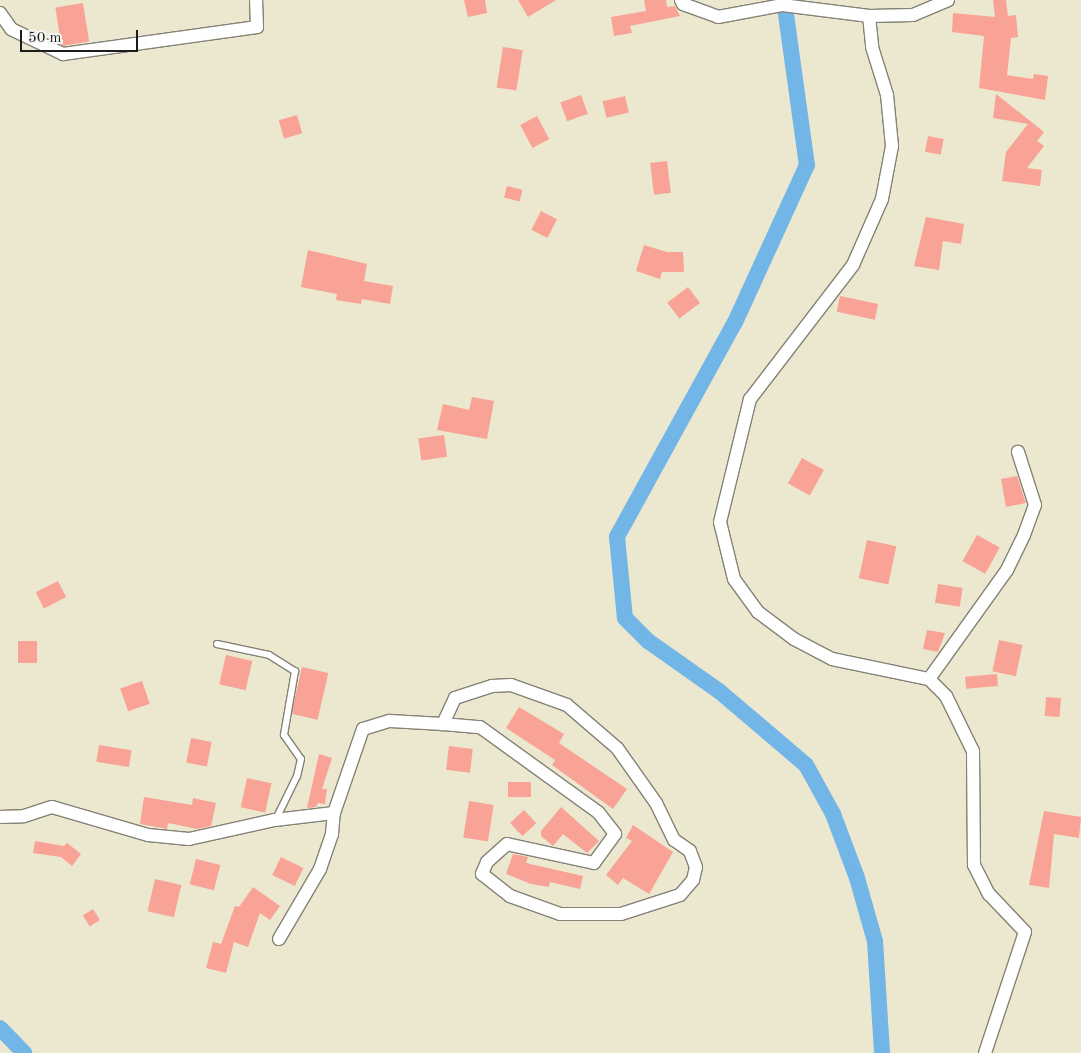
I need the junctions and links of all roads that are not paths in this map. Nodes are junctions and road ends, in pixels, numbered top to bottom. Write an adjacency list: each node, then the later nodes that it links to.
1 (256, 0): 4 (street)
2 (681, 0): 5 (street)
3 (948, 0): 5 (street)
4 (0, 13)
5 (869, 16): 8 (street)
6 (1018, 452): 8 (street)
7 (217, 644): 12 (lane)
8 (929, 679): 14 (street)
9 (443, 724): 9 (street); 10 (street)
10 (334, 813): 12 (street); 13 (street)
11 (0, 817): 12 (street)
12 (276, 820)
13 (279, 939)
14 (985, 1053)

